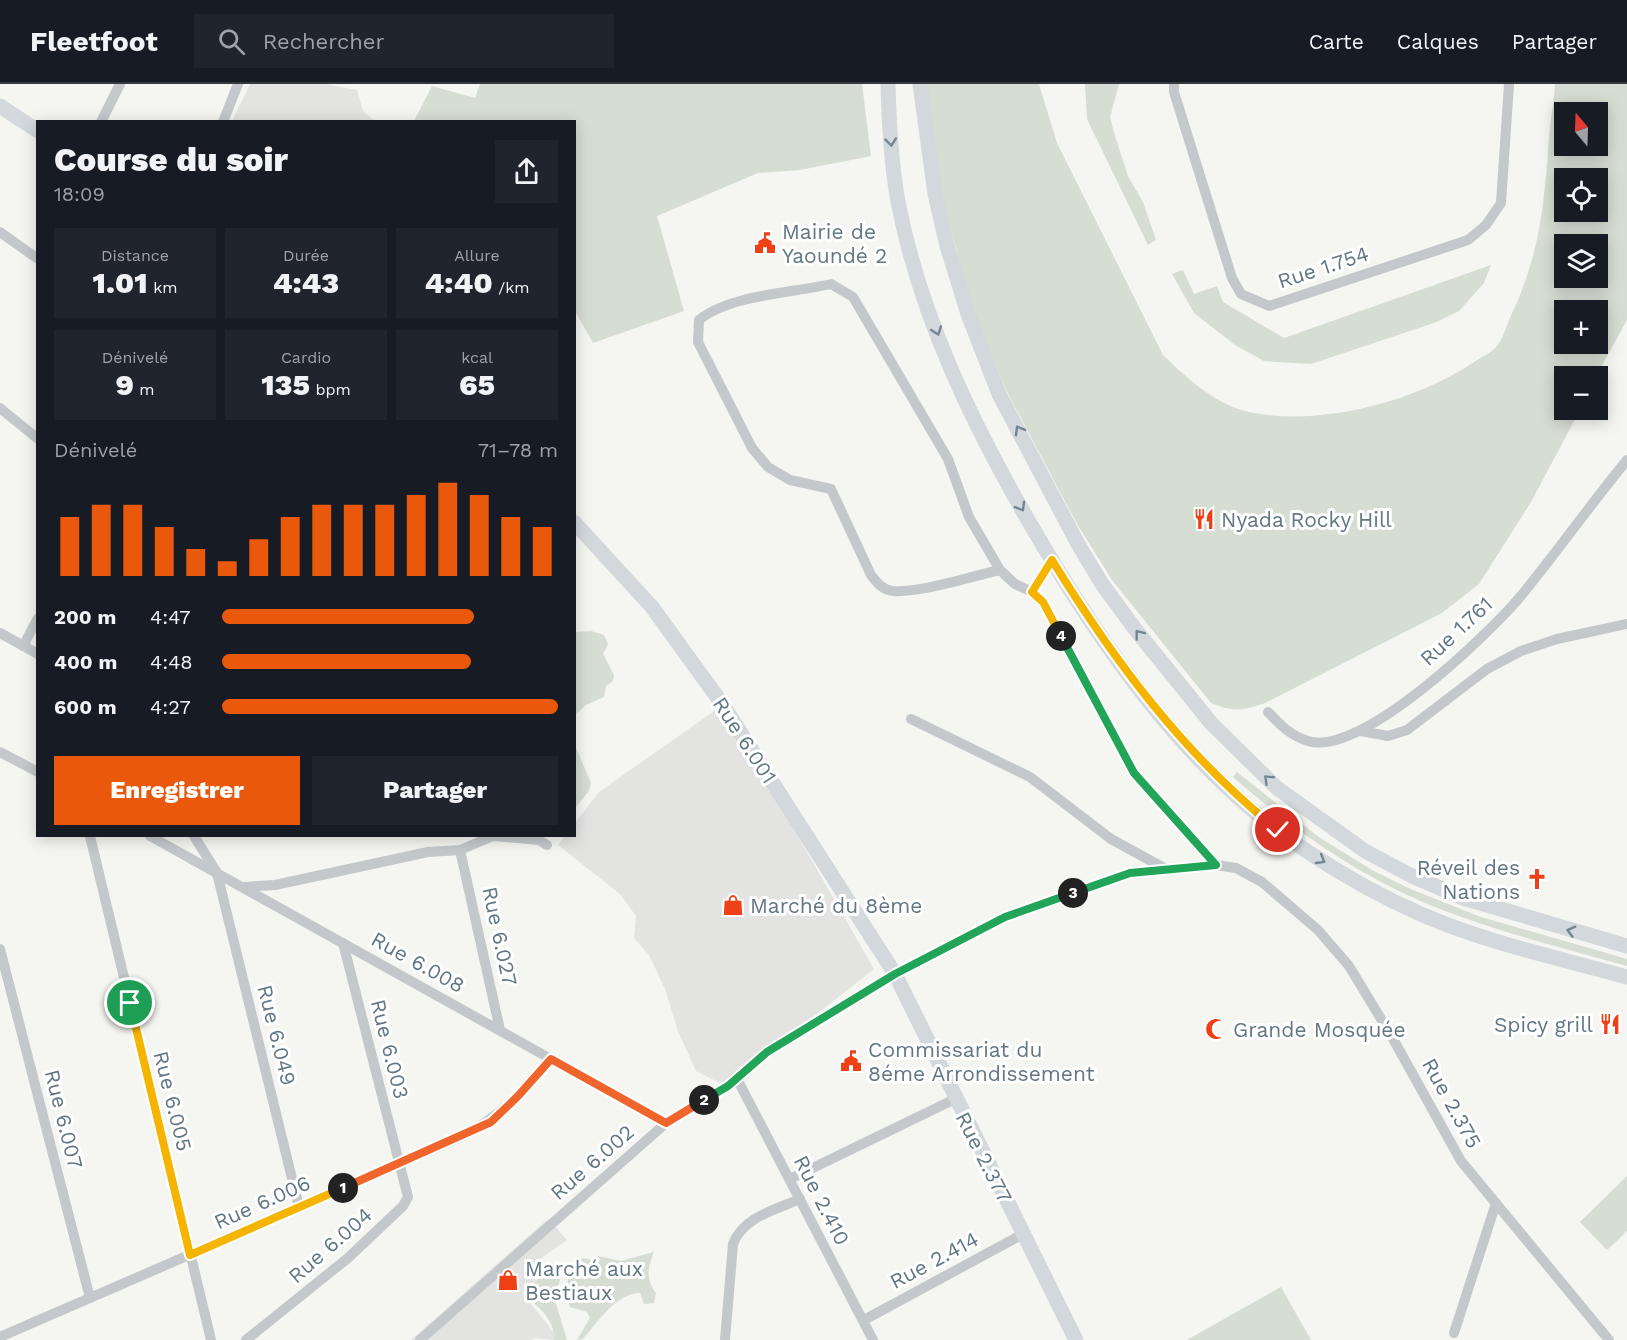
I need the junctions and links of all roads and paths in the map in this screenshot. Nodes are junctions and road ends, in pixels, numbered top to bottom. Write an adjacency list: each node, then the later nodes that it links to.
1 (120, 84): 8 (street)
2 (238, 84): 9 (street)
3 (888, 84): 17 (main road, one-way to 17)
4 (920, 84): 42 (main road, one-way to 4)
5 (1174, 84): 6 (street, Rue 1.754)
6 (1509, 84)
7 (0, 106): 10 (main road)
8 (102, 120)
9 (224, 120)
10 (36, 130)
11 (0, 232): 12 (street)
12 (36, 258)
13 (0, 408): 14 (street)
14 (36, 439)
15 (1627, 460): 27 (street, Rue 1.761)
16 (576, 524): 44 (main road, Rue 6.001)
17 (1052, 560): 19 (street); 45 (main road, one-way to 45)
18 (1000, 570): 18 (street); 19 (street)
19 (1032, 592): 37 (street)
20 (36, 622): 23 (street)
21 (1627, 624): 27 (street)
22 (0, 633): 23 (street)
23 (23, 646): 24 (street)
24 (36, 653)
25 (1268, 712): 27 (street, Rue 1.761)
26 (911, 719): 38 (street)
27 (1361, 731)
28 (0, 752): 29 (street)
29 (36, 771)
30 (90, 837): 57 (street, Rue 6.005)
31 (152, 837): 39 (street, Rue 6.008)
32 (195, 837): 39 (street)
33 (491, 837): 36 (street)
34 (504, 837): 35 (street)
35 (547, 845)
36 (459, 850): 40 (street); 46 (street, Rue 6.027)
37 (1216, 865): 38 (street, Rue 2.375); 54 (street, Rue 2.375)
38 (1164, 868): 44 (street, Rue 2.375)
39 (217, 873): 40 (street, Rue 6.008); 55 (street, Rue 6.049)
40 (243, 887): 41 (street, Rue 6.008)
41 (343, 943): 46 (street, Rue 6.008); 51 (street, Rue 6.003)
42 (1627, 946)
43 (0, 949): 58 (street, Rue 6.007)
44 (895, 974): 48 (street, Rue 6.002); 49 (main road, Rue 2.377)
45 (1627, 977)
46 (500, 1030): 47 (street, Rue 6.008)
47 (551, 1059): 50 (street, Rue 6.008); 51 (street, Rue 6.006)
48 (736, 1077): 50 (street, Rue 6.002); 52 (street, Rue 2.410)
49 (955, 1100): 52 (street); 56 (main road, Rue 2.377)
50 (666, 1123): 64 (street, Rue 6.002)
51 (398, 1164): 55 (street, Rue 6.006); 63 (street, Rue 6.004)
52 (790, 1179): 53 (street, Rue 2.410)
53 (800, 1199): 59 (street, Rue 2.410); 65 (street)
54 (1496, 1203): 60 (street); 68 (street, Rue 2.375)
55 (299, 1207): 57 (street, Rue 6.006)
56 (1023, 1234): 59 (street, Rue 2.414); 67 (main road, Rue 2.377)
57 (190, 1255): 58 (street, Rue 6.006); 62 (street, Rue 6.005)
58 (90, 1298): 61 (street, Rue 6.006)
59 (864, 1320): 66 (street, Rue 2.410)
60 (1454, 1334)
61 (0, 1337)
62 (211, 1340)
63 (246, 1340)
64 (420, 1340)
65 (725, 1340)
66 (873, 1340)
67 (1076, 1340)
68 (1609, 1340)

